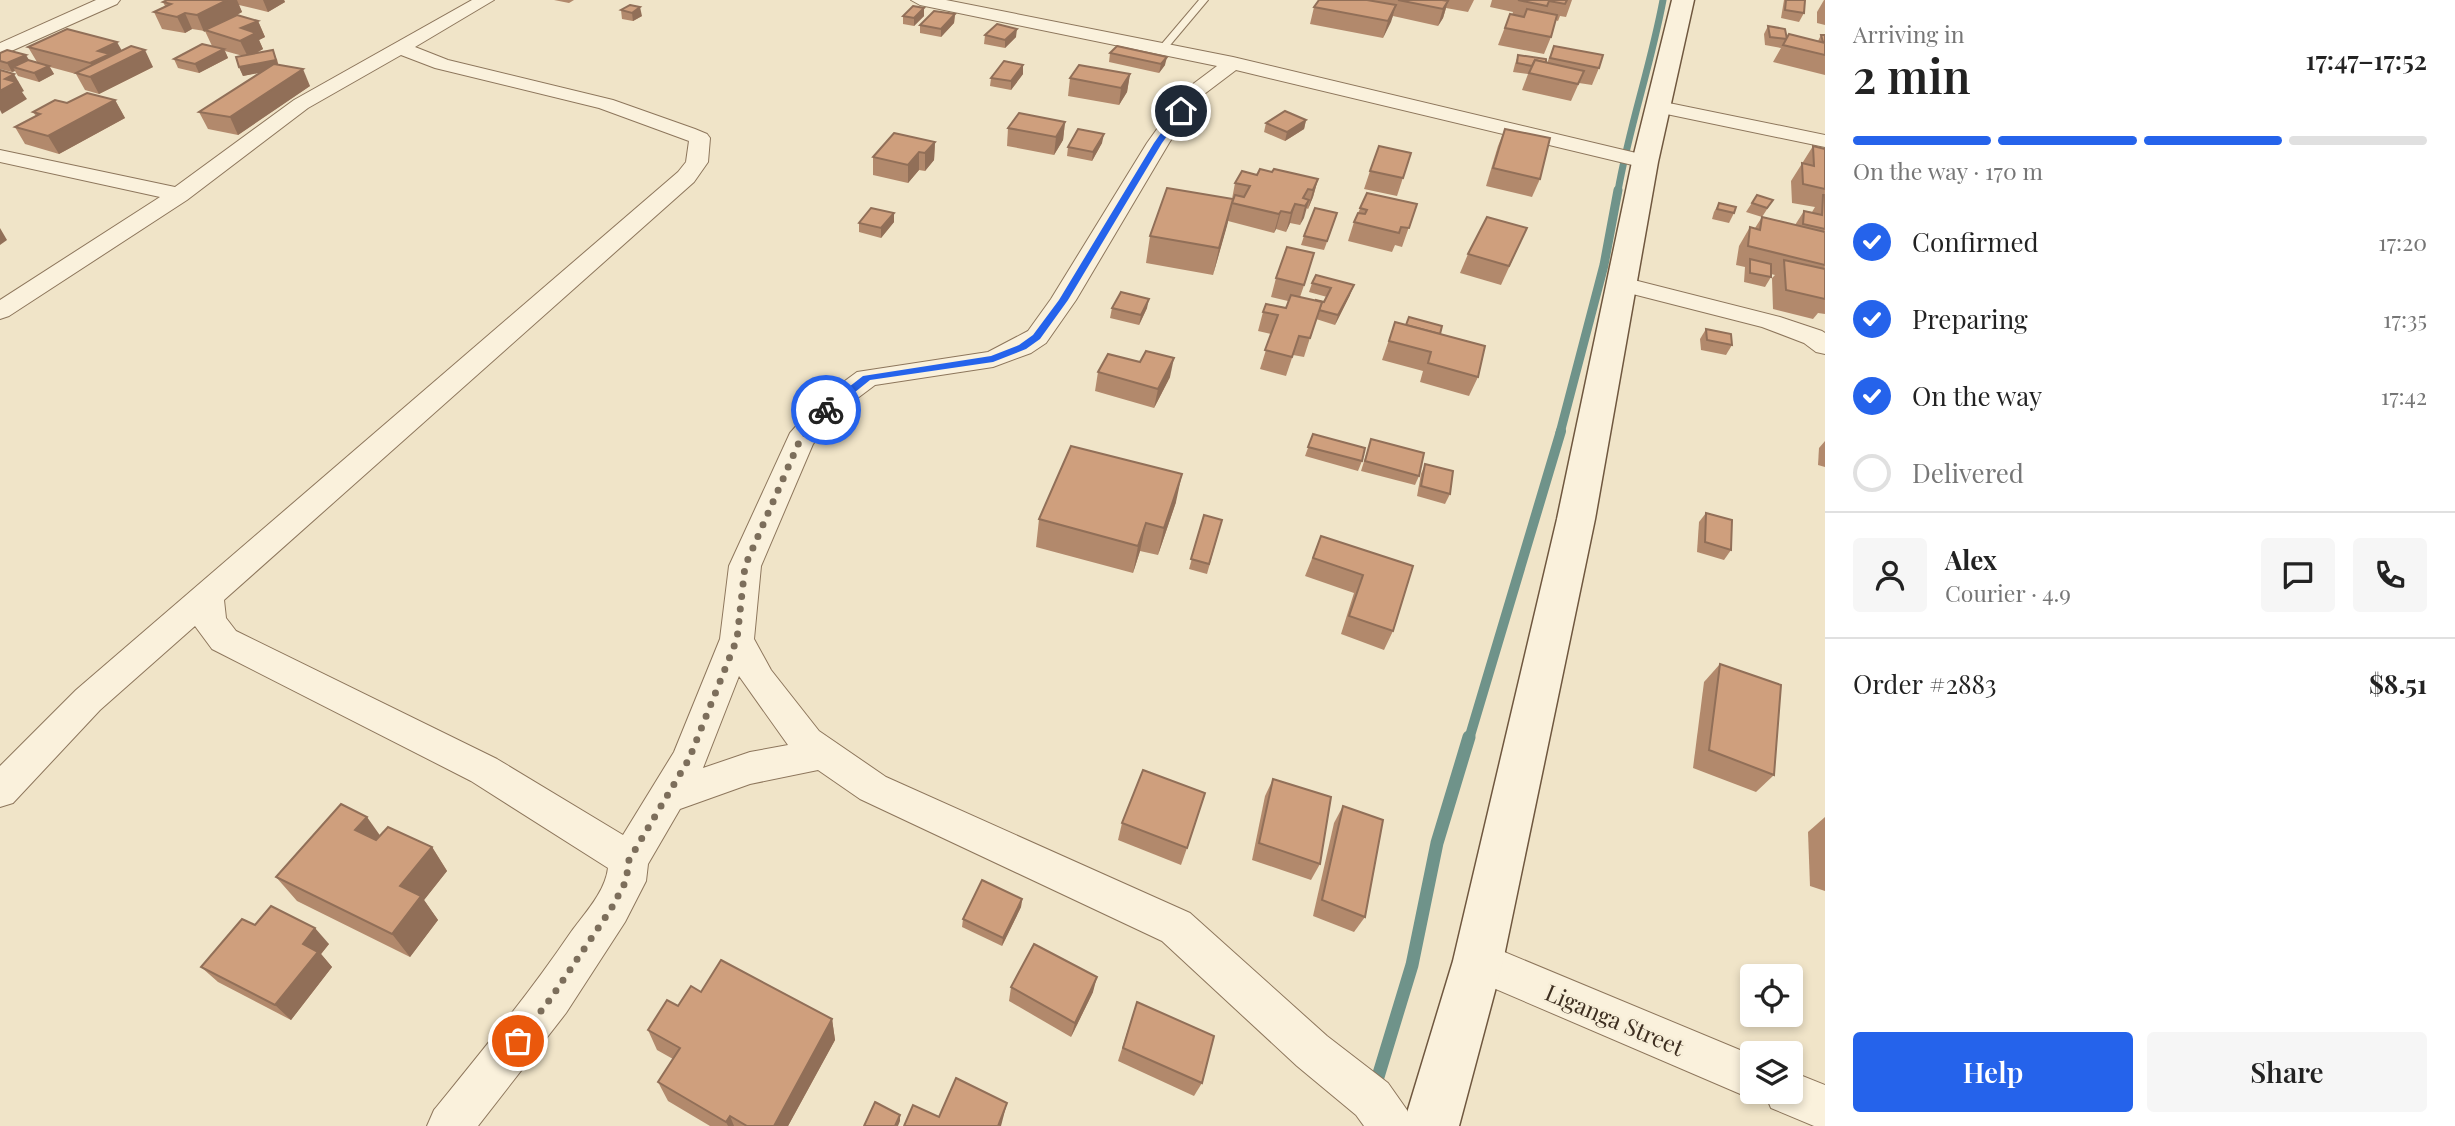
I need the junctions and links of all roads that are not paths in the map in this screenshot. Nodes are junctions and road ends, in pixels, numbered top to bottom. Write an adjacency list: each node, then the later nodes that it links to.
1 (111, 0): 8 (street)
2 (485, 0): 7 (street)
3 (920, 0): 6 (street)
4 (1204, 0): 6 (lane)
5 (1683, 0): 10 (main road)
6 (1163, 48): 9 (street)
7 (402, 49): 14 (street); 18 (street)
8 (0, 50)
9 (1233, 63): 13 (street); 19 (street)
10 (1659, 107): 11 (street); 13 (main road)
11 (1825, 141)
12 (0, 156): 14 (street)
13 (1645, 162): 15 (main road)
14 (179, 195): 16 (street)
15 (1622, 284): 17 (street); 24 (main road)
16 (0, 311)
17 (1825, 346)
18 (206, 597): 21 (street); 23 (street)
19 (737, 639): 20 (street); 22 (street)
20 (823, 754): 22 (street); 29 (street)
21 (0, 791)
22 (666, 797): 23 (street)
23 (629, 860): 28 (street)
24 (1478, 961): 25 (street, Liganga Street); 30 (main road)
25 (1740, 1072)
26 (1803, 1099): 27 (street)
27 (1825, 1108)
28 (450, 1126)
29 (1391, 1126)
30 (1431, 1126)

